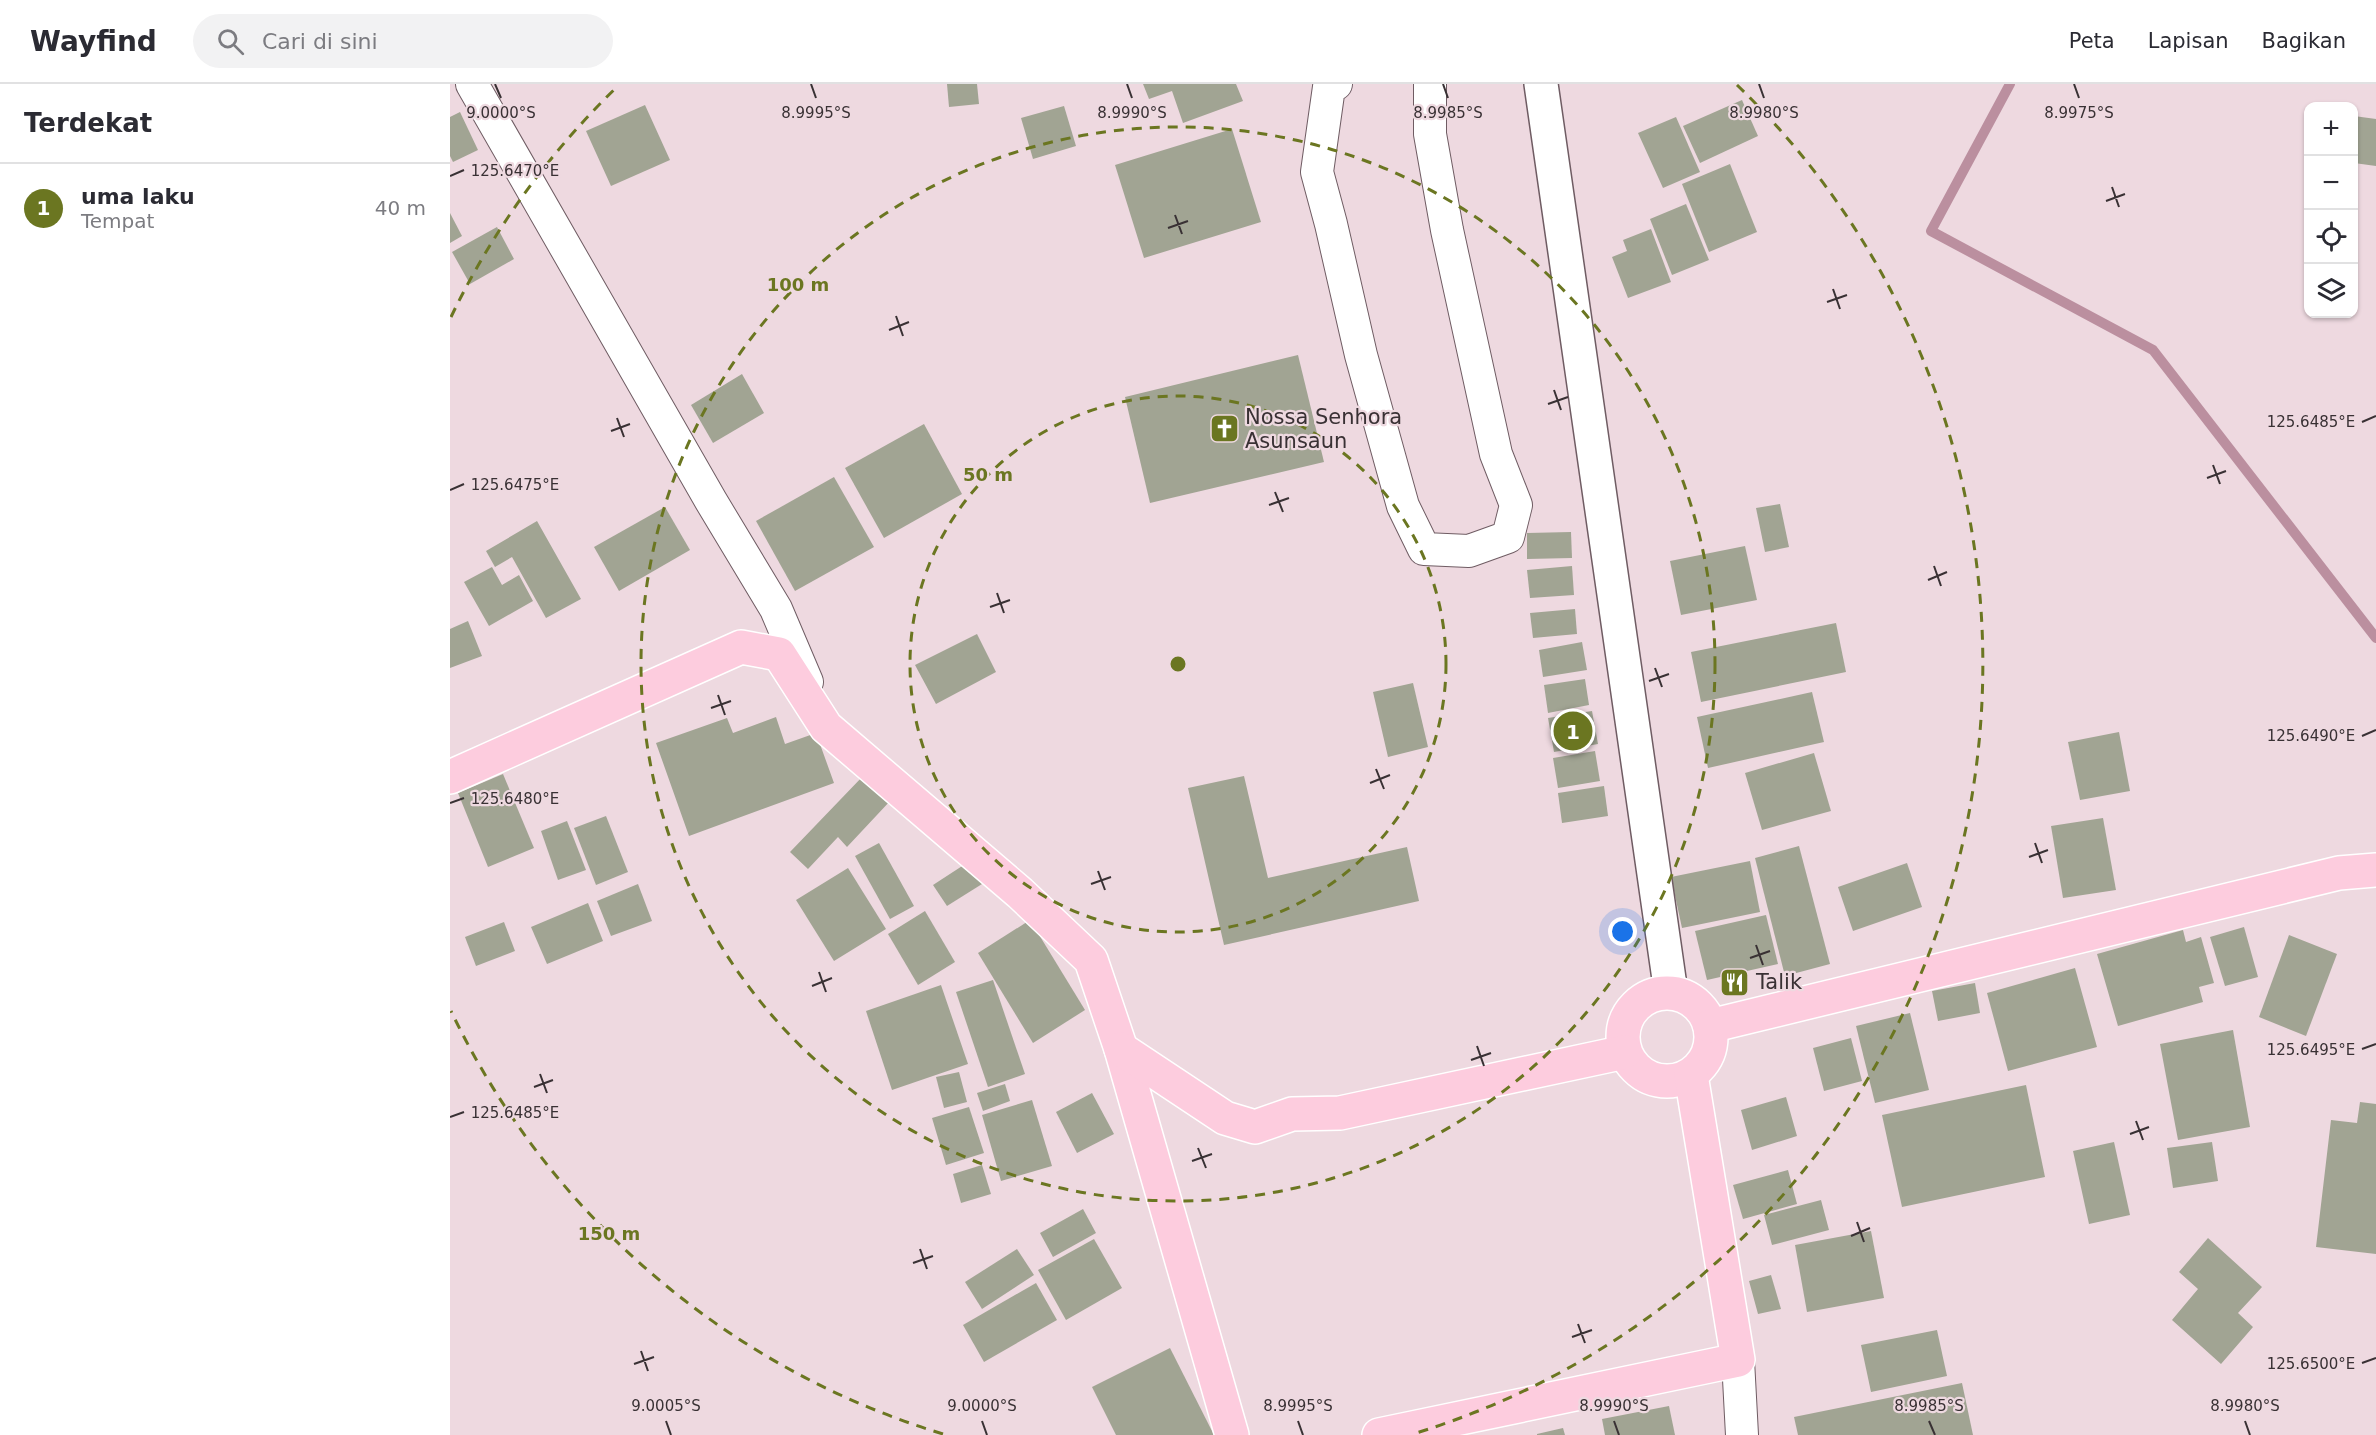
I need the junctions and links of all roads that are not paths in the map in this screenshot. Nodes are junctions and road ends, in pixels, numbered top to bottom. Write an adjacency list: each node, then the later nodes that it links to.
1 (472, 84): 5 (street)
2 (1336, 84): 3 (street)
3 (1430, 84)
4 (1541, 84): 8 (street)
5 (826, 728): 6 (main road); 10 (main road)
6 (450, 777)
7 (2376, 870): 9 (main road)
8 (1671, 993): 9 (main road); 11 (main road)
9 (1710, 1026): 12 (main road)
10 (1121, 1049): 11 (main road); 14 (main road)
11 (1625, 1052): 12 (main road)
12 (1691, 1075): 13 (main road)
13 (1738, 1360): 15 (main road); 16 (street)
14 (1232, 1435)
15 (1379, 1435)
16 (1742, 1435)

